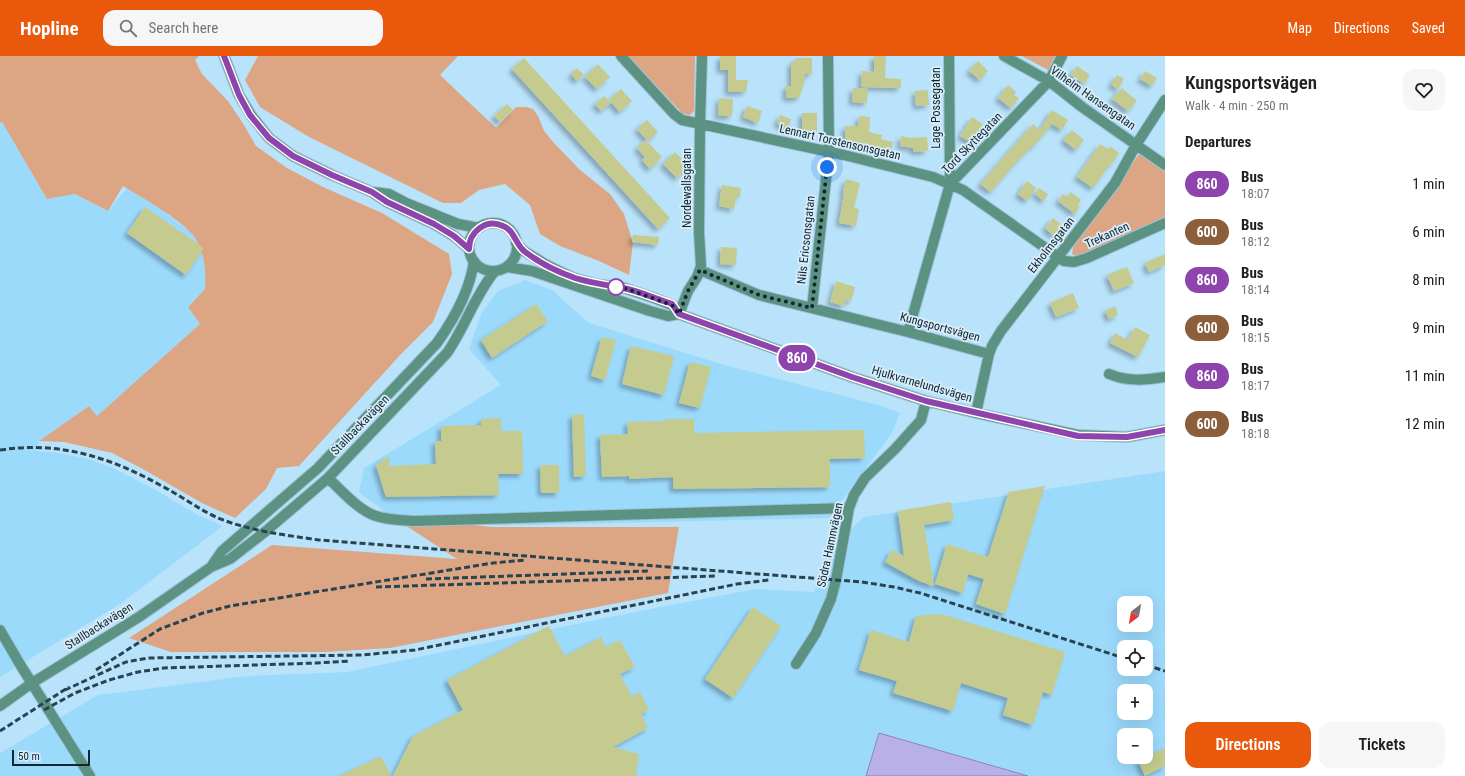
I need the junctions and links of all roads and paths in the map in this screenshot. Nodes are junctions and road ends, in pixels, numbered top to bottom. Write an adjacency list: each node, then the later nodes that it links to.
1 (224, 56): 15 (street)
2 (621, 56): 10 (street, Lennart Torstensonsgatan)
3 (702, 56): 10 (street, Nordewallsgatan)
4 (828, 56): 12 (street, Nils Ericsonsgatan)
5 (949, 56): 14 (street, Lage Possegatan)
6 (1004, 56): 8 (street, Vilhelm Hansengatan)
7 (1062, 56): 8 (street, Tord Skyttegatan)
8 (1049, 81): 11 (street, Vilhelm Hansengatan); 14 (street, Tord Skyttegatan)
9 (1165, 100): 11 (street, Ekholmsgatan)
10 (700, 125): 12 (street, Lennart Torstensonsgatan); 23 (street, Nordewallsgatan)
11 (1136, 145): 13 (street, Vilhelm Hansengatan); 20 (street, Ekholmsgatan)
12 (829, 152): 14 (street, Lennart Torstensonsgatan); 25 (street, Nils Ericsonsgatan)
13 (1165, 165)
14 (950, 184): 20 (street, Lennart Torstensonsgatan); 27 (street, Tord Skyttegatan)
15 (372, 192): 17 (street); 19 (street)
16 (1165, 223): 20 (street, Trekanten)
17 (479, 228): 18 (street); 19 (street)
18 (516, 243): 22 (street); 26 (street, Hjulkvarnelundsvägen)
19 (469, 249): 21 (street)
20 (1058, 257): 28 (street, Ekholmsgatan)
21 (474, 261): 24 (street); 36 (street, Stallbackavägen)
22 (507, 267): 24 (street); 26 (street, Hjulkvarnelundsvägen)
23 (700, 270): 25 (street, Kungsportsvägen); 26 (street, Nordewallsgatan)
24 (495, 271): 34 (street, Stallbackavägen)
25 (812, 308): 27 (street, Kungsportsvägen)
26 (679, 314): 31 (street, Hjulkvarnelundsvägen)
27 (908, 332): 28 (street, Kungsportsvägen)
28 (989, 354): 32 (street, Ekholmsgatan)
29 (1109, 374): 30 (street)
30 (1165, 377)
31 (926, 401): 32 (street, Hjulkvarnelundsvägen); 35 (street, Södra Hamnvägen)
32 (976, 413): 33 (street, Hjulkvarnelundsvägen)
33 (1165, 430)
34 (328, 478): 35 (street); 36 (street, Stallbackavägen)
35 (849, 508): 38 (street, Södra Hamnvägen)
36 (211, 567): 39 (street, Stallbackavägen)
37 (0, 630): 39 (street)
38 (796, 664)
39 (32, 683): 40 (street, Stallbackavägen); 41 (street)
40 (0, 706)
41 (90, 776)

